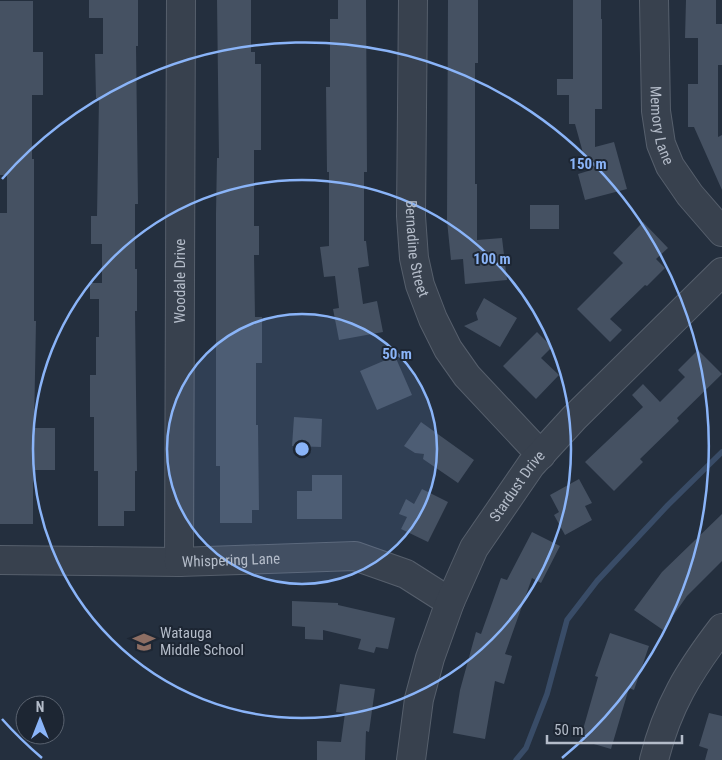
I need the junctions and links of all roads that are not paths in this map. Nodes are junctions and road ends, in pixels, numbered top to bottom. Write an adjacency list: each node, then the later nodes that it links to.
1 (181, 0): 8 (street, Woodale Drive)
2 (413, 0): 6 (street, Bernadine Street)
3 (654, 0): 4 (street, Memory Lane)
4 (722, 232)
5 (722, 272): 6 (street, Stardust Drive)
6 (541, 455): 9 (street, Stardust Drive)
7 (0, 560): 8 (street, Whispering Lane)
8 (179, 562): 9 (street, Whispering Lane)
9 (450, 602): 11 (street, Stardust Drive)
10 (722, 628): 12 (street)
11 (411, 760)
12 (654, 760)

